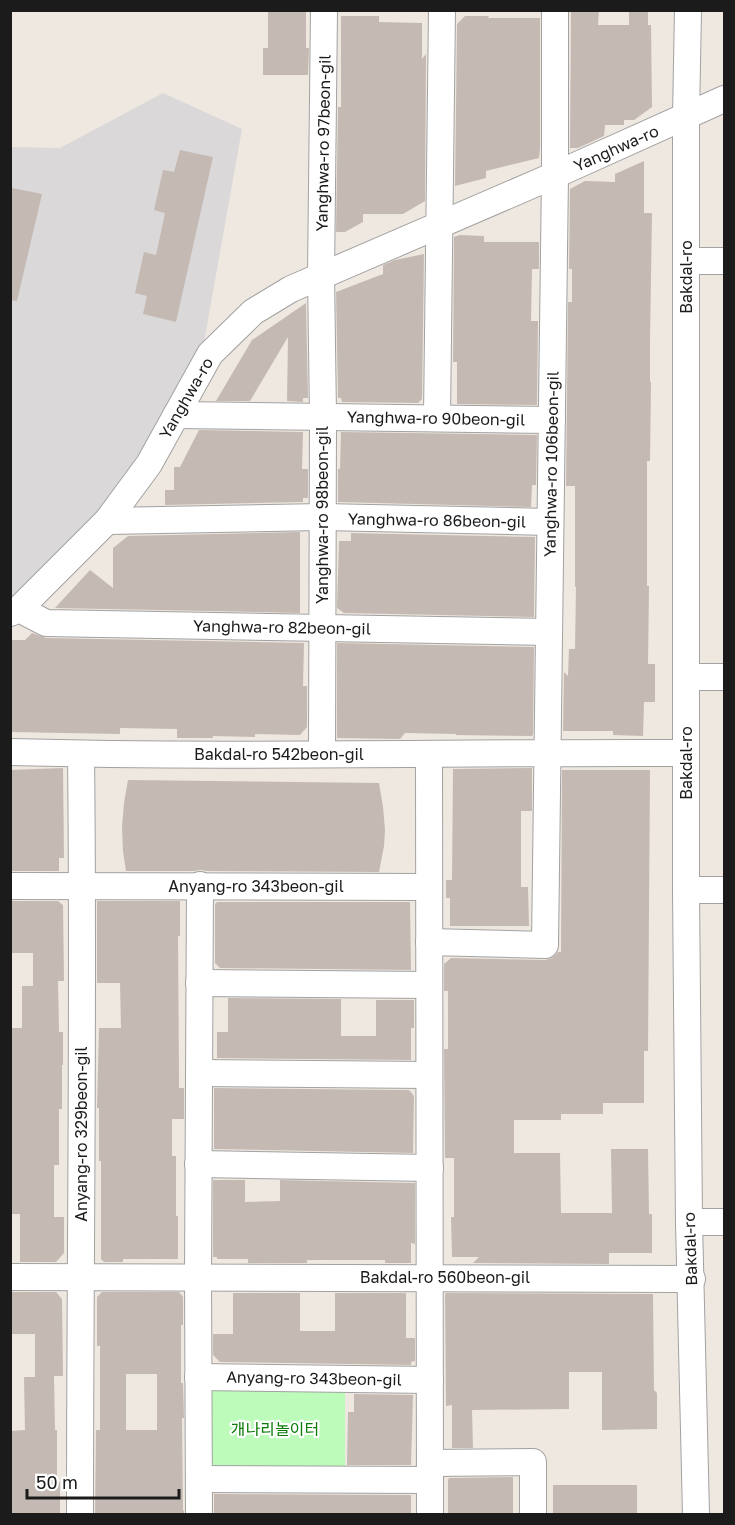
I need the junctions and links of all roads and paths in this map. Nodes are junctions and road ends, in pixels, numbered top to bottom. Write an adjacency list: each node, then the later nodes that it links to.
1 (324, 10): 11 (street, Yanghwa-ro 97beon-gil)
2 (442, 10): 8 (street)
3 (555, 10): 7 (street, Yanghwa-ro 106beon-gil)
4 (688, 10): 6 (street, Bakdal-ro)
5 (724, 99): 6 (street, Yanghwa-ro)
6 (686, 117): 7 (street, Yanghwa-ro); 9 (street, Bakdal-ro)
7 (555, 175): 8 (street, Yanghwa-ro); 15 (street, Yanghwa-ro 106beon-gil)
8 (440, 225): 11 (street, Yanghwa-ro); 14 (street)
9 (686, 261): 10 (street); 22 (street, Bakdal-ro)
10 (724, 261)
11 (321, 275): 12 (street, Yanghwa-ro); 13 (street, Yanghwa-ro 98beon-gil)
12 (176, 415): 13 (street, Yanghwa-ro 90beon-gil); 17 (street, Yanghwa-ro)
13 (323, 416): 14 (street, Yanghwa-ro 90beon-gil); 16 (street, Yanghwa-ro 98beon-gil)
14 (437, 417): 15 (street, Yanghwa-ro 90beon-gil)
15 (552, 420): 18 (street, Yanghwa-ro 106beon-gil)
16 (323, 517): 17 (street, Yanghwa-ro 86beon-gil); 18 (street, Yanghwa-ro 86beon-gil); 20 (street, Yanghwa-ro 98beon-gil)
17 (107, 521): 19 (street, Yanghwa-ro)
18 (550, 522): 21 (street, Yanghwa-ro 106beon-gil)
19 (14, 611): 20 (street, Yanghwa-ro 82beon-gil)
20 (322, 628): 21 (street, Yanghwa-ro 82beon-gil); 28 (street, Yanghwa-ro 98beon-gil)
21 (549, 632): 25 (street, Yanghwa-ro 106beon-gil)
22 (686, 677): 23 (street); 26 (street, Bakdal-ro)
23 (724, 677)
24 (10, 752): 27 (street, Bakdal-ro 542beon-gil)
25 (547, 752): 26 (street, Bakdal-ro 542beon-gil); 29 (street, Bakdal-ro 542beon-gil); 36 (street)
26 (686, 753): 34 (street, Bakdal-ro)
27 (81, 754): 28 (street, Bakdal-ro 542beon-gil); 30 (street, Anyang-ro 329beon-gil)
28 (321, 754): 29 (street, Bakdal-ro 542beon-gil)
29 (429, 754): 33 (street)
30 (82, 885): 31 (street, Anyang-ro 343beon-gil); 32 (street, Anyang-ro 343beon-gil); 47 (street, Anyang-ro 329beon-gil)
31 (200, 885): 33 (street, Anyang-ro 343beon-gil); 37 (street)
32 (10, 886)
33 (429, 887): 36 (street)
34 (686, 890): 35 (street); 43 (street, Bakdal-ro)
35 (724, 890)
36 (429, 942): 38 (street)
37 (199, 984): 38 (street); 39 (street)
38 (429, 985): 40 (street)
39 (199, 1073): 40 (street); 41 (street)
40 (429, 1075): 42 (street)
41 (198, 1164): 42 (street); 45 (street)
42 (430, 1168): 48 (street)
43 (689, 1222): 44 (street); 49 (street, Bakdal-ro)
44 (724, 1222)
45 (198, 1276): 47 (street, Bakdal-ro 560beon-gil); 48 (street, Bakdal-ro 560beon-gil); 50 (street)
46 (10, 1277): 47 (street, Bakdal-ro 560beon-gil)
47 (80, 1277): 54 (street, Anyang-ro 329beon-gil)
48 (430, 1277): 49 (street, Bakdal-ro 560beon-gil); 51 (street)
49 (692, 1279): 58 (street, Bakdal-ro)
50 (198, 1377): 51 (street, Anyang-ro 343beon-gil); 53 (street)
51 (430, 1380): 52 (street)
52 (430, 1471): 53 (street); 56 (street); 57 (street)
53 (200, 1479): 55 (street)
54 (80, 1515)
55 (199, 1515)
56 (430, 1515)
57 (533, 1515)
58 (696, 1515)

